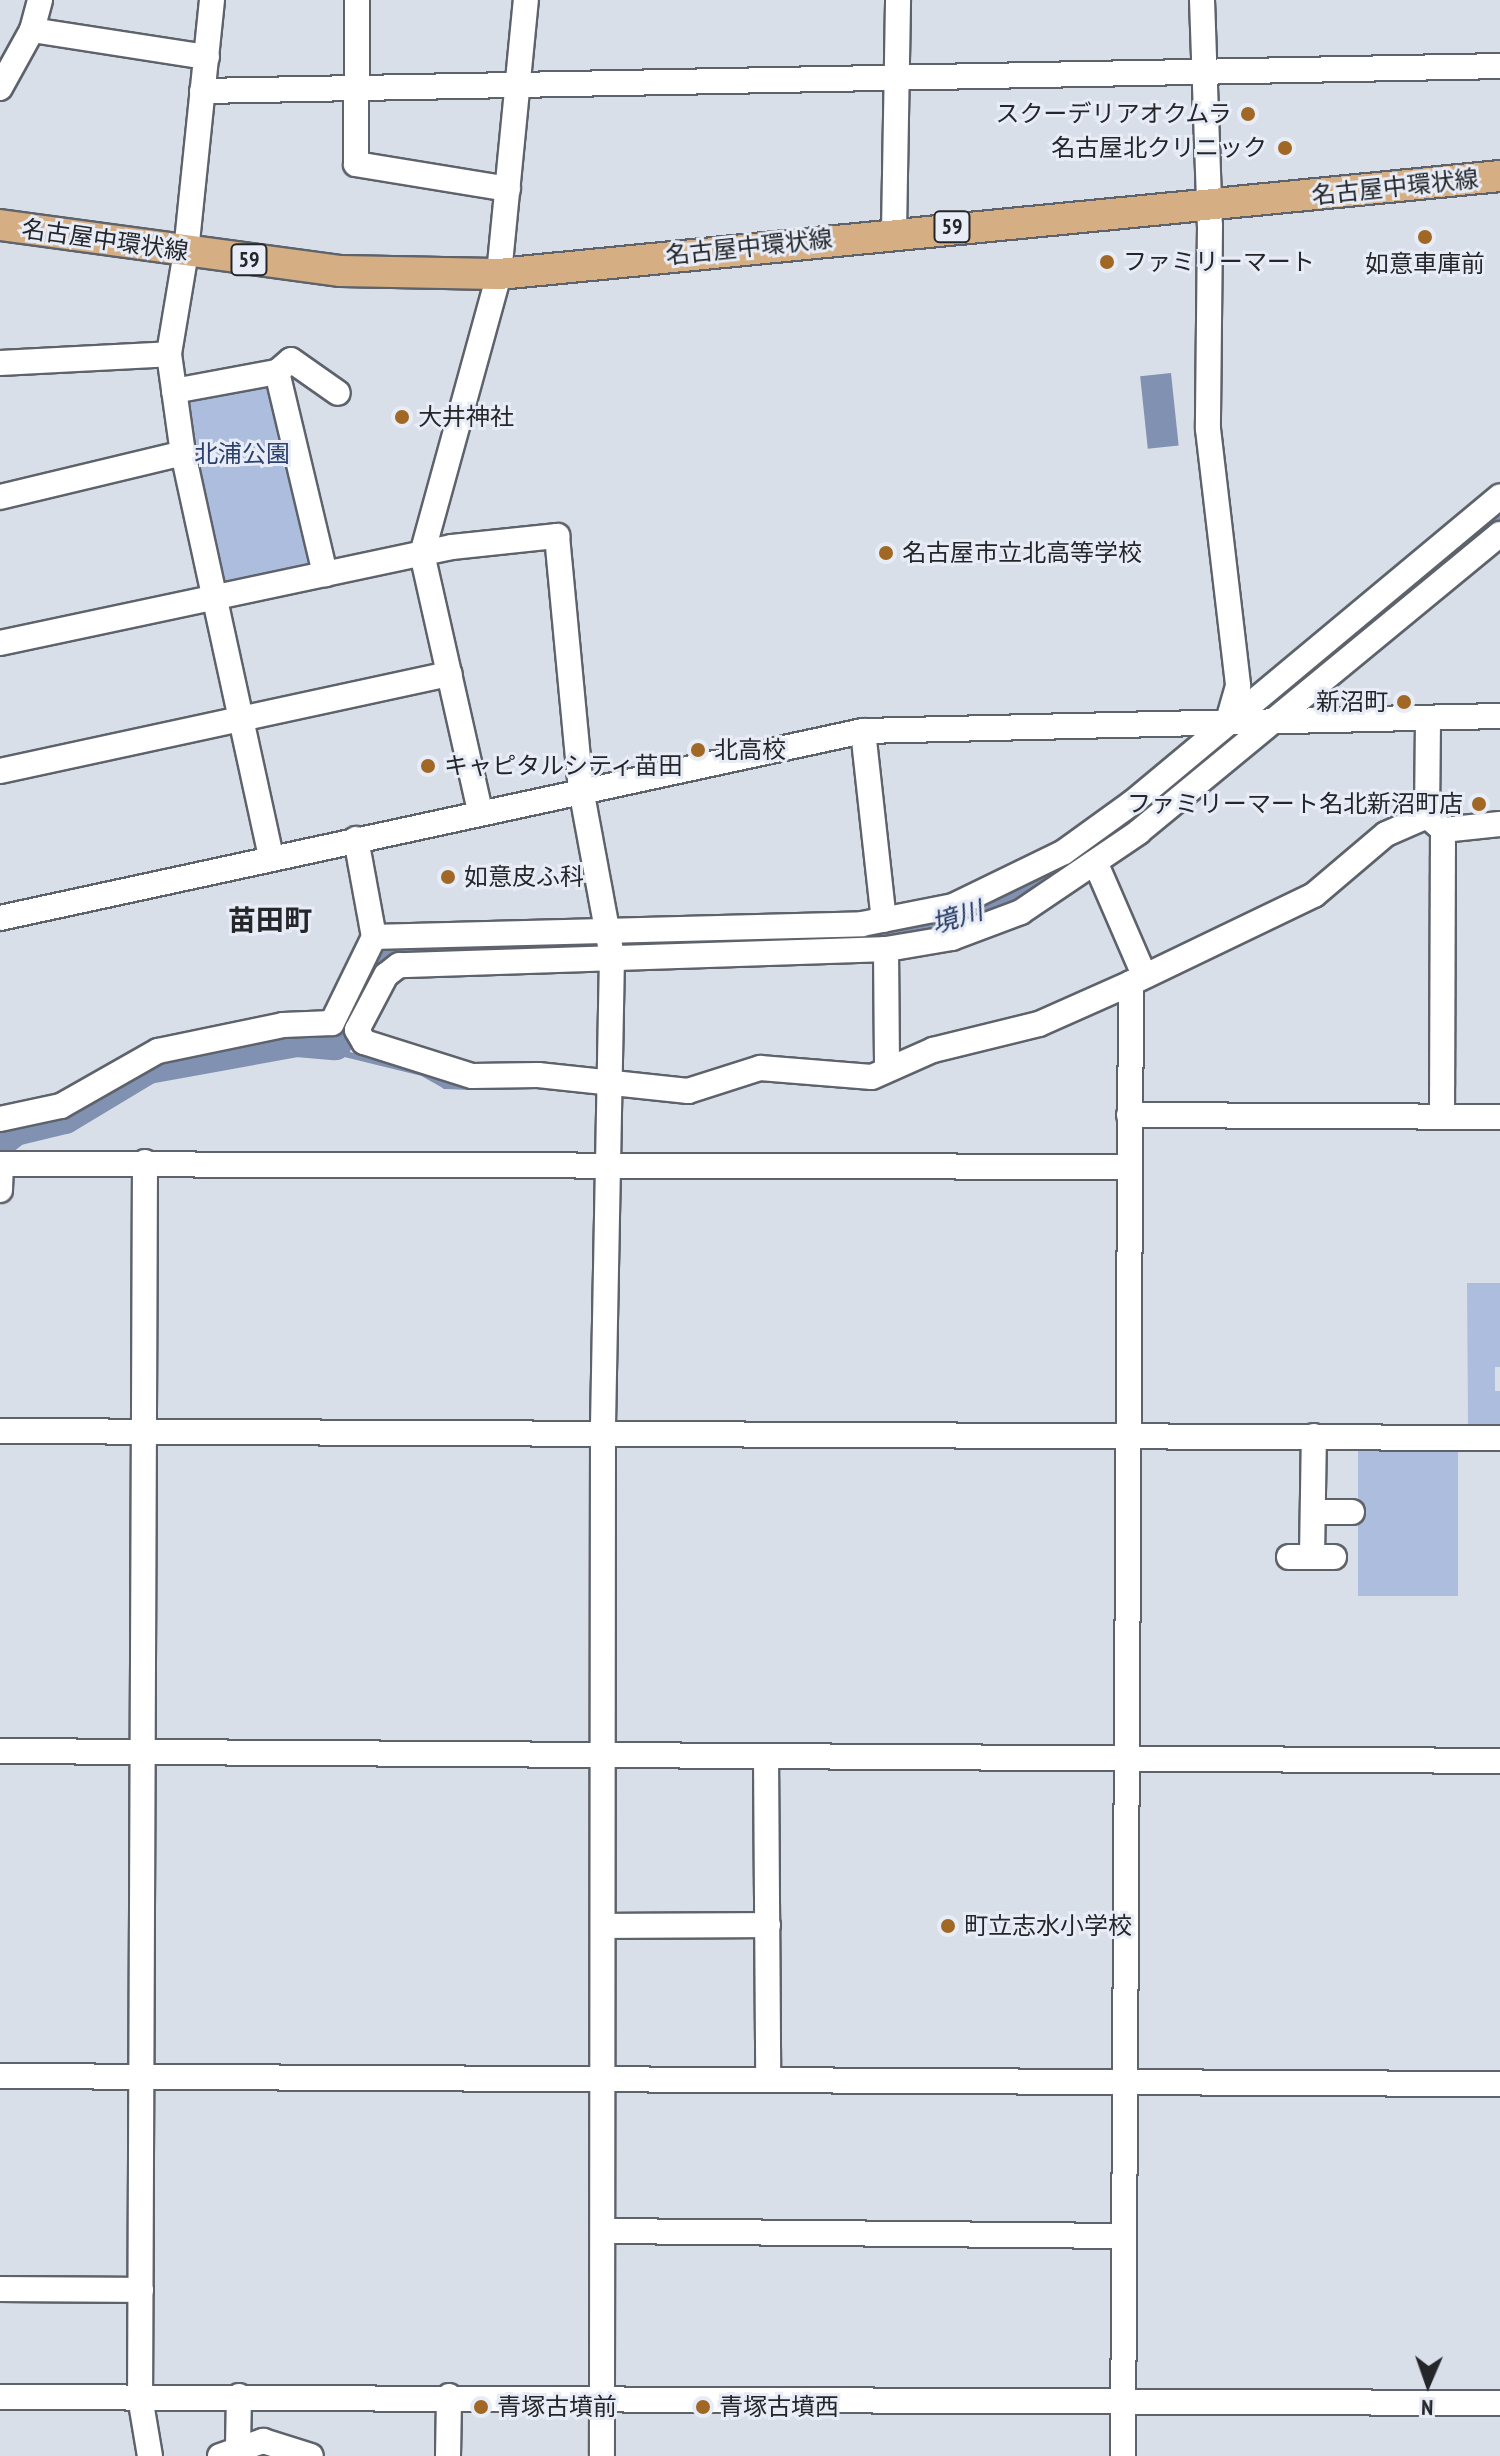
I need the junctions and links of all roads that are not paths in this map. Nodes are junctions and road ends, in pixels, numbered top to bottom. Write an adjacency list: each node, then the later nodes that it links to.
1 (40, 0): 7 (street)
2 (212, 0): 8 (street)
3 (357, 0): 14 (street)
4 (526, 0): 12 (street)
5 (898, 0): 11 (street)
6 (1202, 0): 10 (street)
7 (32, 30): 8 (street); 13 (street)
8 (207, 57): 15 (street)
9 (1500, 66): 10 (street)
10 (1202, 74): 11 (street); 18 (street)
11 (897, 77): 12 (street); 20 (street)
12 (519, 85): 14 (street); 17 (street)
13 (0, 88)
14 (355, 89): 15 (street); 17 (street)
15 (202, 91): 21 (street)
16 (1500, 176): 18 (main road, 名古屋中環状線 / 59)
17 (508, 189): 22 (street)
18 (1206, 206): 20 (main road, 名古屋中環状線 / 59); 40 (street)
19 (0, 225): 21 (main road, 名古屋中環状線 / 59)
20 (894, 232): 22 (main road, 名古屋中環状線 / 59)
21 (186, 252): 22 (main road, 名古屋中環状線 / 59); 23 (street)
22 (499, 274): 32 (street)
23 (169, 354): 24 (street); 26 (street)
24 (0, 363)
25 (277, 372): 26 (street); 27 (street); 33 (street)
26 (174, 391): 28 (street)
27 (338, 393)
28 (183, 453): 30 (street); 34 (street)
29 (1500, 496): 40 (street)
30 (0, 497)
31 (1500, 534): 40 (street)
32 (422, 554): 33 (street); 36 (street); 43 (street)
33 (325, 574): 34 (street)
34 (215, 599): 35 (street); 38 (street)
35 (0, 643)
36 (450, 674): 38 (street); 44 (street)
37 (1500, 716): 39 (street)
38 (240, 718): 42 (street); 48 (street)
39 (1428, 718): 40 (street); 45 (street)
40 (1248, 722): 41 (street); 49 (street); 51 (street)
41 (863, 731): 43 (street); 51 (street)
42 (0, 771)
43 (581, 789): 44 (street); 53 (street)
44 (480, 811): 47 (street)
45 (1435, 823): 46 (street); 55 (street); 59 (street)
46 (1500, 824)
47 (356, 839): 48 (street); 52 (street)
48 (271, 857): 50 (street)
49 (1096, 864): 54 (street); 55 (street)
50 (0, 918)
51 (884, 920): 53 (street)
52 (374, 937): 53 (street); 61 (street)
53 (611, 944): 54 (street); 57 (street); 57 (street)
54 (886, 949): 56 (street)
55 (1138, 979): 56 (street); 58 (street)
56 (887, 1069): 57 (street)
57 (609, 1081): 64 (street)
58 (1129, 1115): 59 (street); 65 (street)
59 (1442, 1116): 60 (street)
60 (1500, 1117)
61 (0, 1119)
62 (145, 1162): 63 (street); 64 (street); 68 (street)
63 (1, 1164): 66 (street)
64 (608, 1166): 65 (street); 69 (street)
65 (1129, 1167): 70 (street)
66 (0, 1190)
67 (0, 1431): 68 (street)
68 (142, 1431): 69 (street); 77 (street)
69 (603, 1433): 70 (street); 78 (street)
70 (1128, 1434): 71 (street); 80 (street)
71 (1314, 1436): 72 (street); 73 (street)
72 (1500, 1438)
73 (1306, 1505): 74 (street); 75 (street)
74 (1352, 1512)
75 (1312, 1557)
76 (0, 1751): 77 (street)
77 (141, 1751): 78 (street); 85 (street)
78 (601, 1756): 79 (street); 83 (street)
79 (766, 1756): 80 (street); 82 (street)
80 (1125, 1758): 81 (street); 88 (street)
81 (1500, 1761)
82 (768, 1925): 83 (street); 87 (street)
83 (603, 1926): 86 (street)
84 (0, 2076): 85 (street)
85 (143, 2077): 86 (street); 93 (street)
86 (604, 2079): 87 (street); 90 (street)
87 (768, 2080): 88 (street)
88 (1126, 2082): 89 (street); 91 (street)
89 (1500, 2084)
90 (604, 2231): 91 (street); 98 (street)
91 (1123, 2236): 99 (street)
92 (0, 2289): 93 (street)
93 (141, 2290): 97 (street)
94 (239, 2396): 95 (street); 97 (street); 101 (street)
95 (449, 2396): 98 (street); 104 (street)
96 (0, 2397): 97 (street)
97 (140, 2397): 102 (street)
98 (603, 2399): 99 (street); 105 (street)
99 (1123, 2403): 100 (street); 106 (street)
100 (1500, 2403)
101 (229, 2451): 103 (street)
102 (150, 2456)
103 (311, 2456)
104 (448, 2456)
105 (602, 2456)
106 (1123, 2456)

